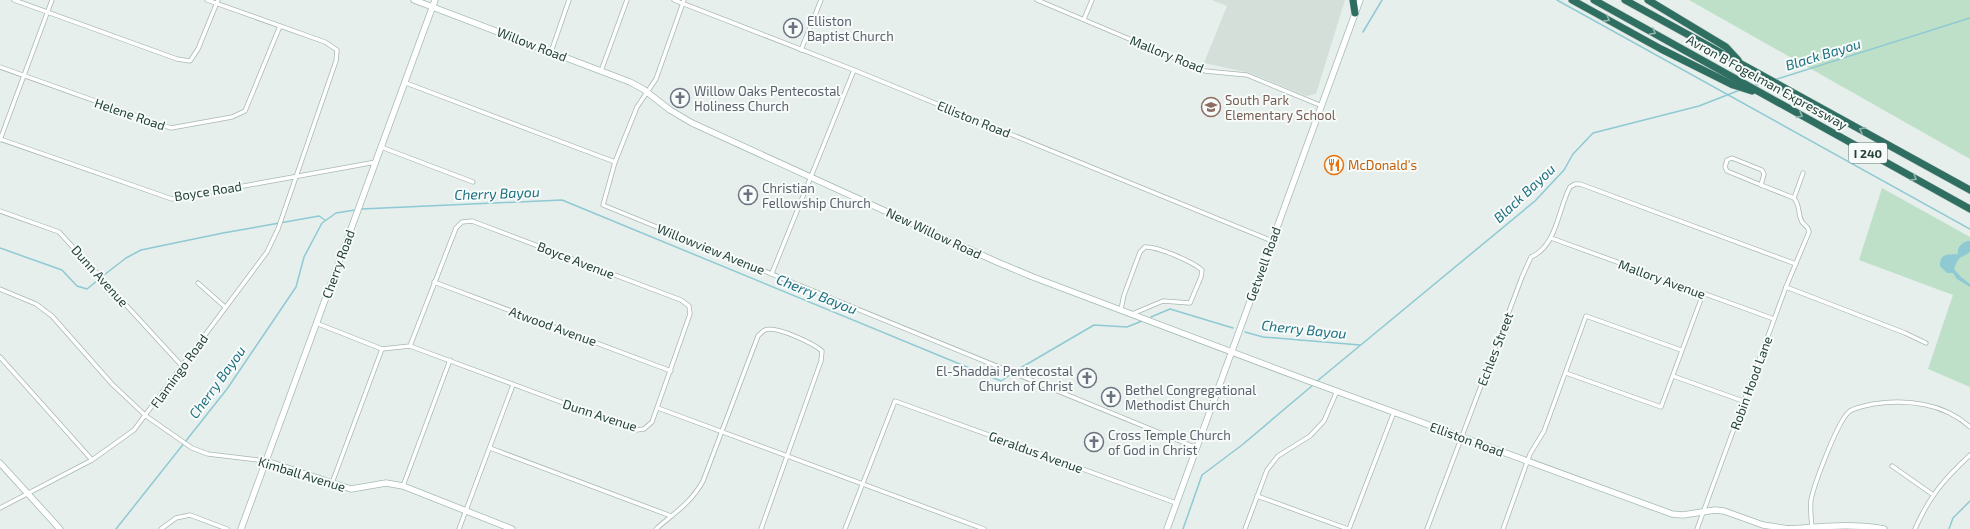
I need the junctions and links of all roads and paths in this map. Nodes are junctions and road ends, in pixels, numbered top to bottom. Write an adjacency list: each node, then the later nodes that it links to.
1 (14, 0): 21 (street)
2 (52, 0): 21 (street)
3 (207, 0): 18 (street)
4 (414, 0): 20 (main road, Willow Road)
5 (435, 0): 20 (main road, Cherry Road)
6 (569, 0): 26 (street)
7 (627, 0): 30 (street)
8 (674, 0): 19 (street, Elliston Road)
9 (822, 0): 25 (street)
10 (1037, 0): 23 (street, Mallory Road)
11 (1092, 0): 23 (street)
12 (1353, 0): 22 (highway)
13 (1360, 0): 22 (main road, Getwell Road)
14 (1572, 0): 34 (highway, one-way to 34)
15 (1594, 0): 34 (highway, Avron B Fogelman Expressway / I 240, one-way to 34)
16 (1625, 0): 27 (highway, Avron B Fogelman Expressway / I 240)
17 (1648, 0): 27 (highway)
18 (218, 2): 21 (street); 24 (street)
19 (684, 2): 25 (street, Elliston Road); 33 (street)
20 (433, 7): 26 (main road, Willow Road); 32 (main road, Cherry Road)
21 (47, 12): 31 (street)
22 (1355, 13): 35 (main road, Getwell Road)
23 (1084, 19): 35 (street, Mallory Road)
24 (280, 26): 31 (street, Helene Road); 41 (street, Flamingo Road)
25 (801, 50): 29 (street, Elliston Road)
26 (551, 52): 30 (main road, Willow Road)
27 (1740, 64): 45 (highway, Avron B Fogelman Expressway / I 240, one-way to 27)
28 (0, 67): 31 (street, Helene Road)
29 (854, 70): 42 (street); 50 (street, Elliston Road)
30 (601, 71): 33 (main road, Willow Road)
31 (24, 76): 36 (street)
32 (406, 83): 37 (main road, Cherry Road); 39 (street)
33 (648, 92): 39 (street); 42 (main road, New Willow Road)
34 (1766, 96): 47 (highway, Avron B Fogelman Expressway / I 240, one-way to 47)
35 (1322, 106): 50 (main road, Getwell Road)
36 (0, 139): 41 (street, Boyce Road)
37 (381, 147): 38 (main road, Cherry Road); 43 (street)
38 (376, 162): 41 (street, Boyce Road); 63 (main road, Cherry Road)
39 (615, 162): 52 (street, Willowview Avenue)
40 (1803, 173): 46 (street)
41 (297, 176): 59 (street, Flamingo Road)
42 (810, 177): 52 (street); 60 (main road, New Willow Road)
43 (474, 182)
44 (1761, 185): 44 (street); 46 (street)
45 (1970, 190)
46 (1794, 198): 51 (street, Robin Hood Lane)
47 (1970, 209)
48 (0, 211): 71 (street, Dunn Avenue)
49 (1551, 238): 51 (street, Echles Street); 57 (street, Mallory Avenue); 83 (street, Echles Street)
50 (1272, 241): 68 (main road, Getwell Road)
51 (1796, 264): 55 (street, Robin Hood Lane)
52 (772, 273): 85 (street, Willowview Avenue)
53 (434, 282): 58 (street, Boyce Avenue); 65 (street); 72 (street, Atwood Avenue)
54 (198, 283): 59 (street)
55 (1786, 287): 62 (street, Robin Hood Lane); 64 (street)
56 (0, 289): 80 (street, Kimball Avenue)
57 (1702, 294): 62 (street, Mallory Avenue); 67 (street)
58 (689, 306): 72 (street, Dunn Avenue)
59 (224, 307): 71 (street, Flamingo Road)
60 (1121, 309): 61 (main road, New Willow Road); 61 (street)
61 (1132, 314): 68 (main road, New Willow Road)
62 (1774, 319): 77 (street, Robin Hood Lane)
63 (316, 323): 66 (street, Dunn Avenue); 89 (main road, Cherry Road)
64 (1926, 343)
65 (410, 346): 66 (street, Dunn Avenue); 70 (street, Dunn Avenue)
66 (382, 348): 94 (street)
67 (1681, 350): 73 (street); 74 (street)
68 (1231, 351): 76 (main road, Elliston Road); 85 (main road, Getwell Road)
69 (0, 357): 88 (street)
70 (450, 360): 75 (street, Dunn Avenue); 95 (street)
71 (182, 366): 80 (street, Flamingo Road)
72 (671, 371): 78 (street, Dunn Avenue)
73 (1566, 373): 74 (street); 90 (street)
74 (1673, 376): 77 (street)
75 (513, 384): 78 (street, Dunn Avenue); 84 (street)
76 (1337, 391): 79 (main road, Elliston Road); 98 (street)
77 (1743, 401): 101 (street, Robin Hood Lane)
78 (658, 408): 82 (street)
79 (1394, 412): 83 (main road, Elliston Road); 117 (street)
80 (146, 416): 88 (street, Flamingo Road); 89 (street, Kimball Avenue)
81 (1970, 427): 104 (street)
82 (722, 431): 86 (street); 86 (street); 103 (street)
83 (1462, 438): 90 (main road, Elliston Road); 118 (street, Echles Street)
84 (490, 448): 102 (street); 103 (street)
85 (1197, 448): 99 (main road, Getwell Road)
86 (787, 455): 93 (street); 112 (street)
87 (1970, 455): 97 (street)
88 (92, 460): 96 (street, Flamingo Road)
89 (266, 461): 94 (main road, Kimball Avenue); 108 (main road, Cherry Road)
90 (1528, 462): 101 (main road, Elliston Road); 119 (street)
91 (0, 463): 96 (main road)
92 (1892, 466): 97 (street)
93 (862, 483): 99 (street, Geraldus Avenue); 113 (street); 114 (street)
94 (332, 484): 95 (main road, Kimball Avenue)
95 (403, 486): 102 (main road, Kimball Avenue)
96 (27, 493): 100 (street, Flamingo Road); 105 (main road)
97 (1932, 494): 123 (street)
98 (1257, 496): 116 (street); 117 (street)
99 (1176, 503): 115 (main road, Getwell Road)
100 (0, 508)
101 (1705, 510): 120 (street, Robin Hood Lane); 121 (main road, Elliston Road)
102 (465, 512): 109 (street); 110 (main road, Kimball Avenue)
103 (671, 516): 111 (street)
104 (1812, 527): 121 (main road, Elliston Road); 122 (main road, Elliston Road)
105 (60, 529)
106 (160, 529): 107 (street)
107 (226, 529)
108 (241, 529)
109 (459, 529)
110 (512, 529)
111 (656, 529)
112 (761, 529)
113 (845, 529)
114 (984, 529)
115 (1167, 529)
116 (1245, 529)
117 (1349, 529)
118 (1427, 529)
119 (1503, 529)
120 (1697, 529)
121 (1789, 529)
122 (1884, 529)
123 (1914, 529)

